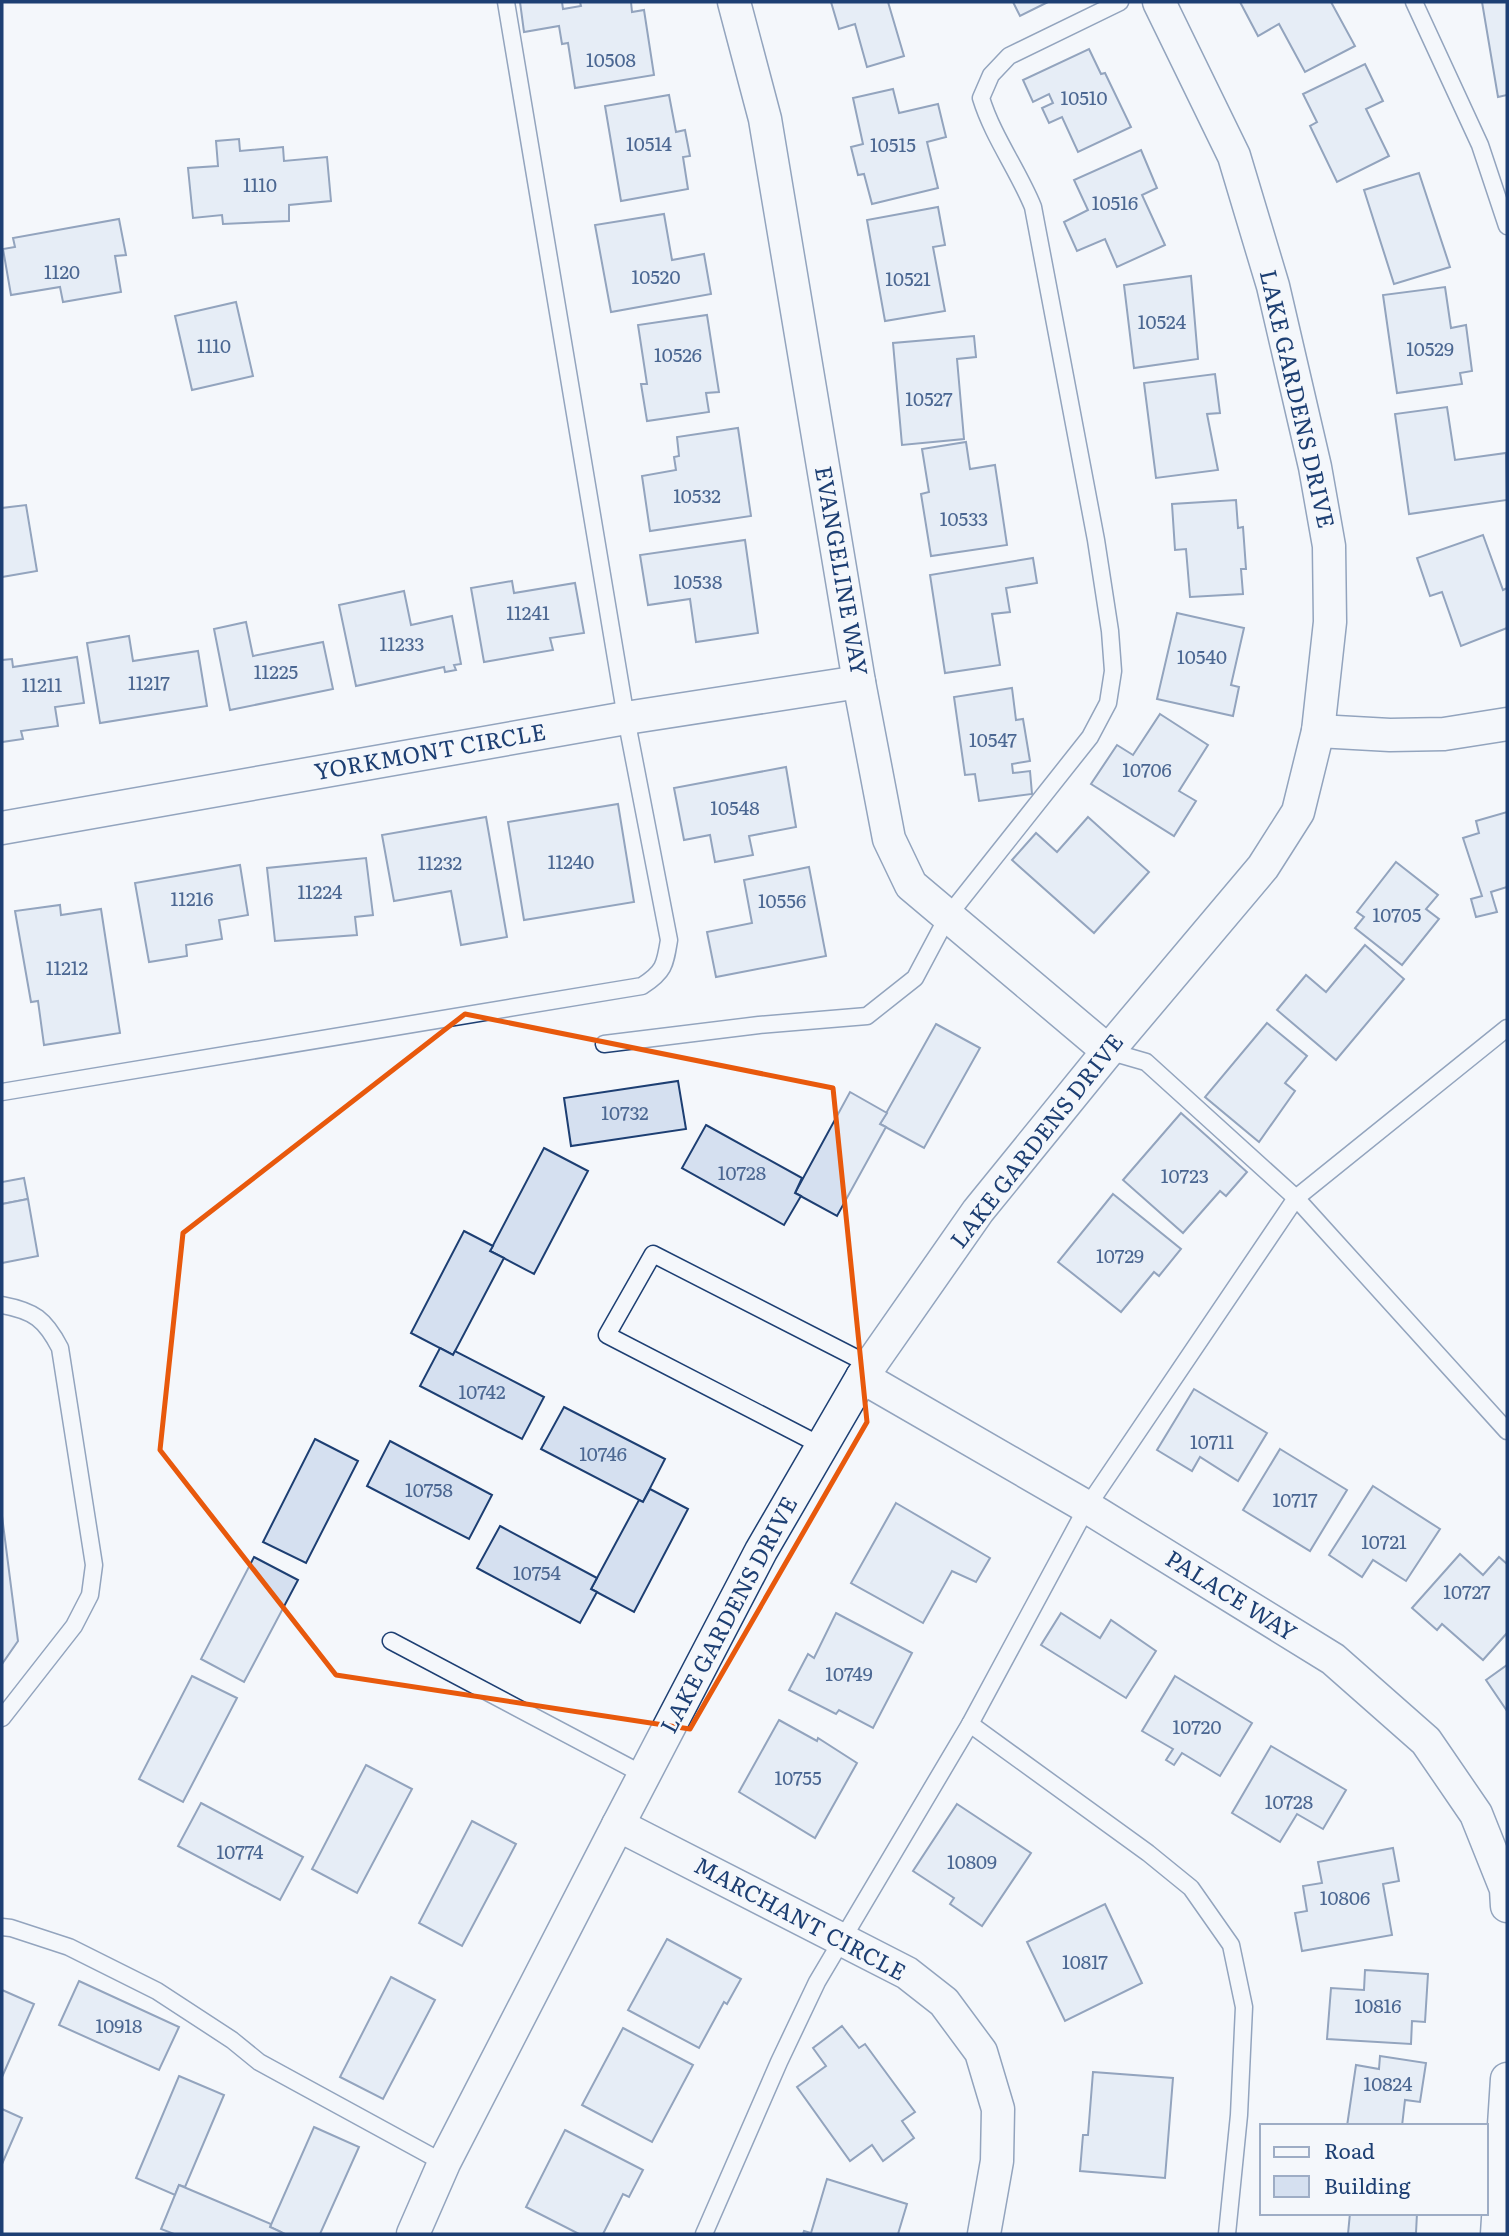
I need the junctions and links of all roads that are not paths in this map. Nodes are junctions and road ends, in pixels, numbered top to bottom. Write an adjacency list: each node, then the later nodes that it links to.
1 (506, 2): 8 (lane)
2 (734, 2): 7 (street, EVANGELINE WAY)
3 (1120, 2): 12 (lane)
4 (1159, 2): 10 (street, LAKE GARDENS DRIVE)
5 (1414, 2): 6 (lane)
6 (1507, 226)
7 (859, 682): 8 (street, YORKMONT CIRCLE); 12 (street, EVANGELINE WAY)
8 (626, 718): 11 (street, YORKMONT CIRCLE); 16 (lane)
9 (1507, 724): 10 (street)
10 (1318, 731): 15 (street, LAKE GARDENS DRIVE)
11 (2, 828)
12 (948, 916): 14 (lane); 15 (street, EVANGELINE WAY)
13 (1507, 1028): 17 (lane)
14 (604, 1044)
15 (1108, 1051): 17 (lane); 19 (street, LAKE GARDENS DRIVE)
16 (2, 1092)
17 (1296, 1198): 20 (lane); 22 (lane)
18 (2, 1305): 24 (lane)
19 (866, 1371): 21 (street, LAKE GARDENS DRIVE); 21 (lane); 22 (street, PALACE WAY)
20 (1507, 1431)
21 (820, 1445): 26 (street, LAKE GARDENS DRIVE)
22 (1087, 1507): 25 (lane); 28 (street, PALACE WAY)
23 (391, 1641): 26 (lane)
24 (2, 1718)
25 (970, 1724): 30 (lane); 36 (lane)
26 (644, 1775): 27 (street, LAKE GARDENS DRIVE)
27 (618, 1825): 30 (street, MARCHANT CIRCLE); 32 (street, LAKE GARDENS DRIVE)
28 (1507, 1906)
29 (2, 1927): 32 (lane)
30 (842, 1938): 34 (lane); 35 (street, MARCHANT CIRCLE)
31 (1507, 2079): 37 (street)
32 (444, 2163): 33 (street, LAKE GARDENS DRIVE)
33 (413, 2234)
34 (704, 2234)
35 (984, 2234)
36 (1227, 2234)
37 (1497, 2234)

